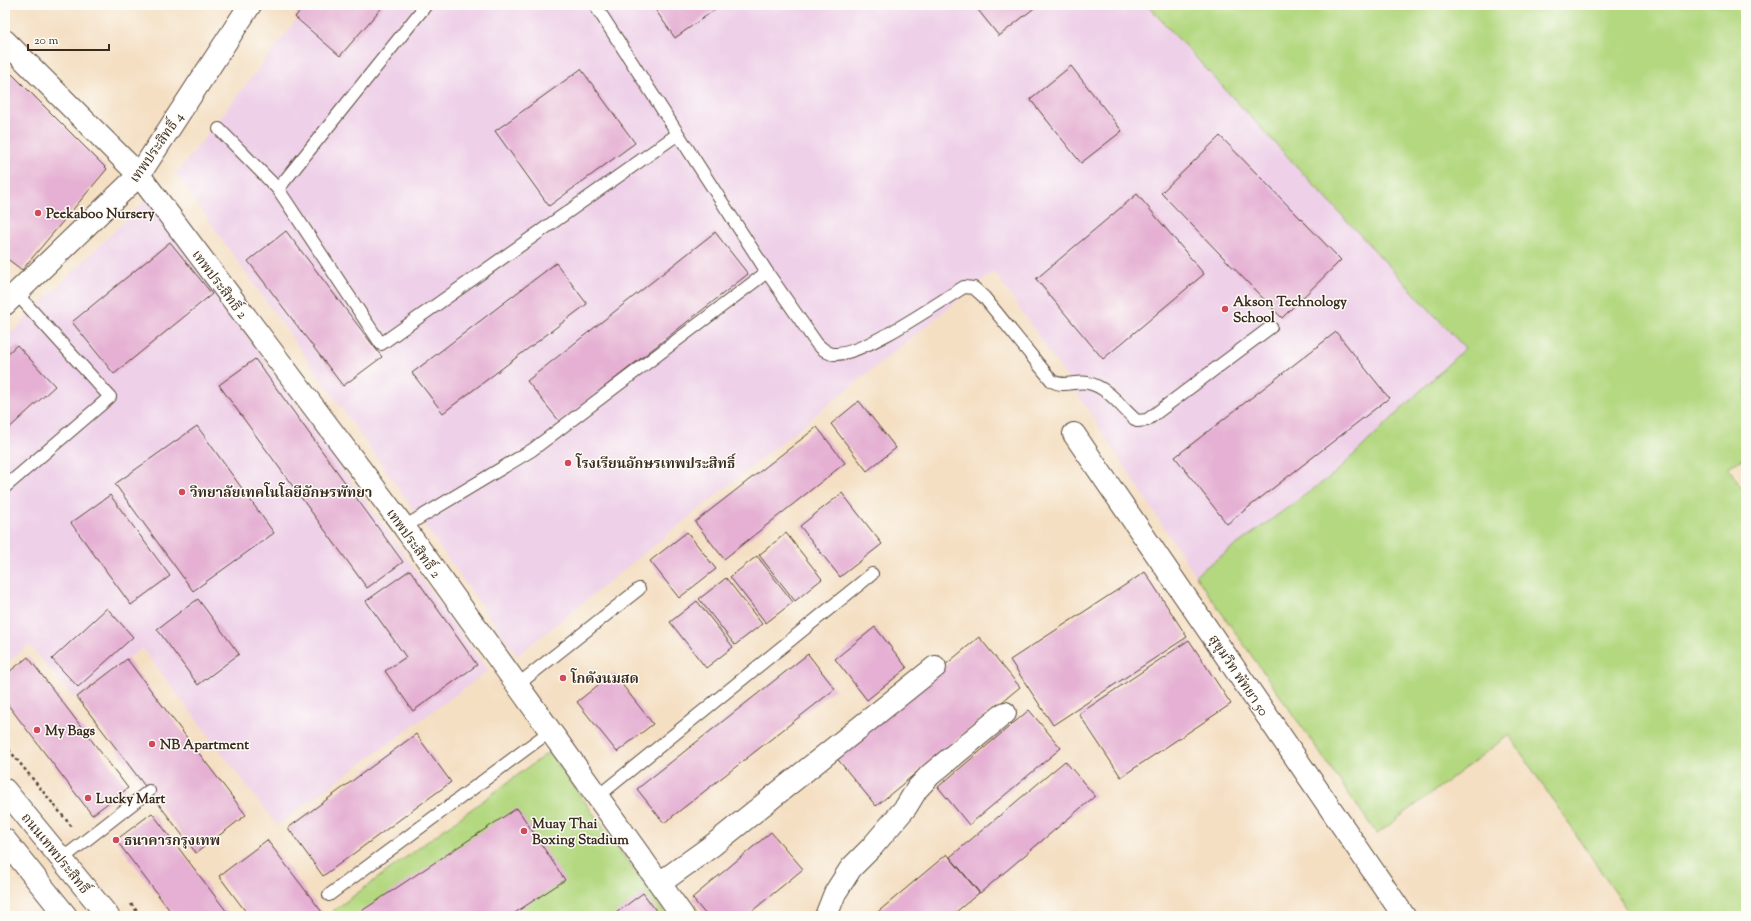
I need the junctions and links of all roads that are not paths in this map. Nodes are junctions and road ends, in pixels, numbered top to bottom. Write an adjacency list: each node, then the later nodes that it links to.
1 (250, 5): 7 (street, เทพประสิทธิ์ 4)
2 (426, 5): 8 (lane)
3 (595, 5): 6 (lane)
4 (5, 41): 7 (street, เทพประสิทธิ์ 2)
5 (219, 129): 8 (lane)
6 (678, 134): 8 (lane); 9 (lane)
7 (139, 175): 10 (street, เทพประสิทธิ์ 4); 14 (street, เทพประสิทธิ์ 2)
8 (278, 190)
9 (767, 272): 11 (lane); 14 (lane)
10 (11, 298): 13 (lane)
11 (1271, 327)
12 (1074, 434): 32 (street, สุขุมวิท พัทยา 50)
13 (5, 487)
14 (404, 528): 18 (street, เทพประสิทธิ์ 2)
15 (872, 574): 23 (lane)
16 (639, 589): 18 (lane)
17 (935, 667): 26 (street)
18 (516, 686): 20 (street, เทพประสิทธิ์ 2)
19 (1004, 713): 31 (street)
20 (549, 732): 23 (street, เทพประสิทธิ์ 2); 27 (lane)
21 (5, 790): 25 (street, ถนนเทพประสิทธิ์)
22 (149, 791): 25 (lane)
23 (597, 798): 26 (street, เทพประสิทธิ์ 2)
24 (5, 840): 28 (street)
25 (62, 859): 29 (street, ถนนเทพประสิทธิ์)
26 (660, 883): 30 (street, เทพประสิทธิ์ 2)
27 (329, 895)
28 (66, 916)
29 (108, 916)
30 (684, 916)
31 (826, 916)
32 (1404, 916)

